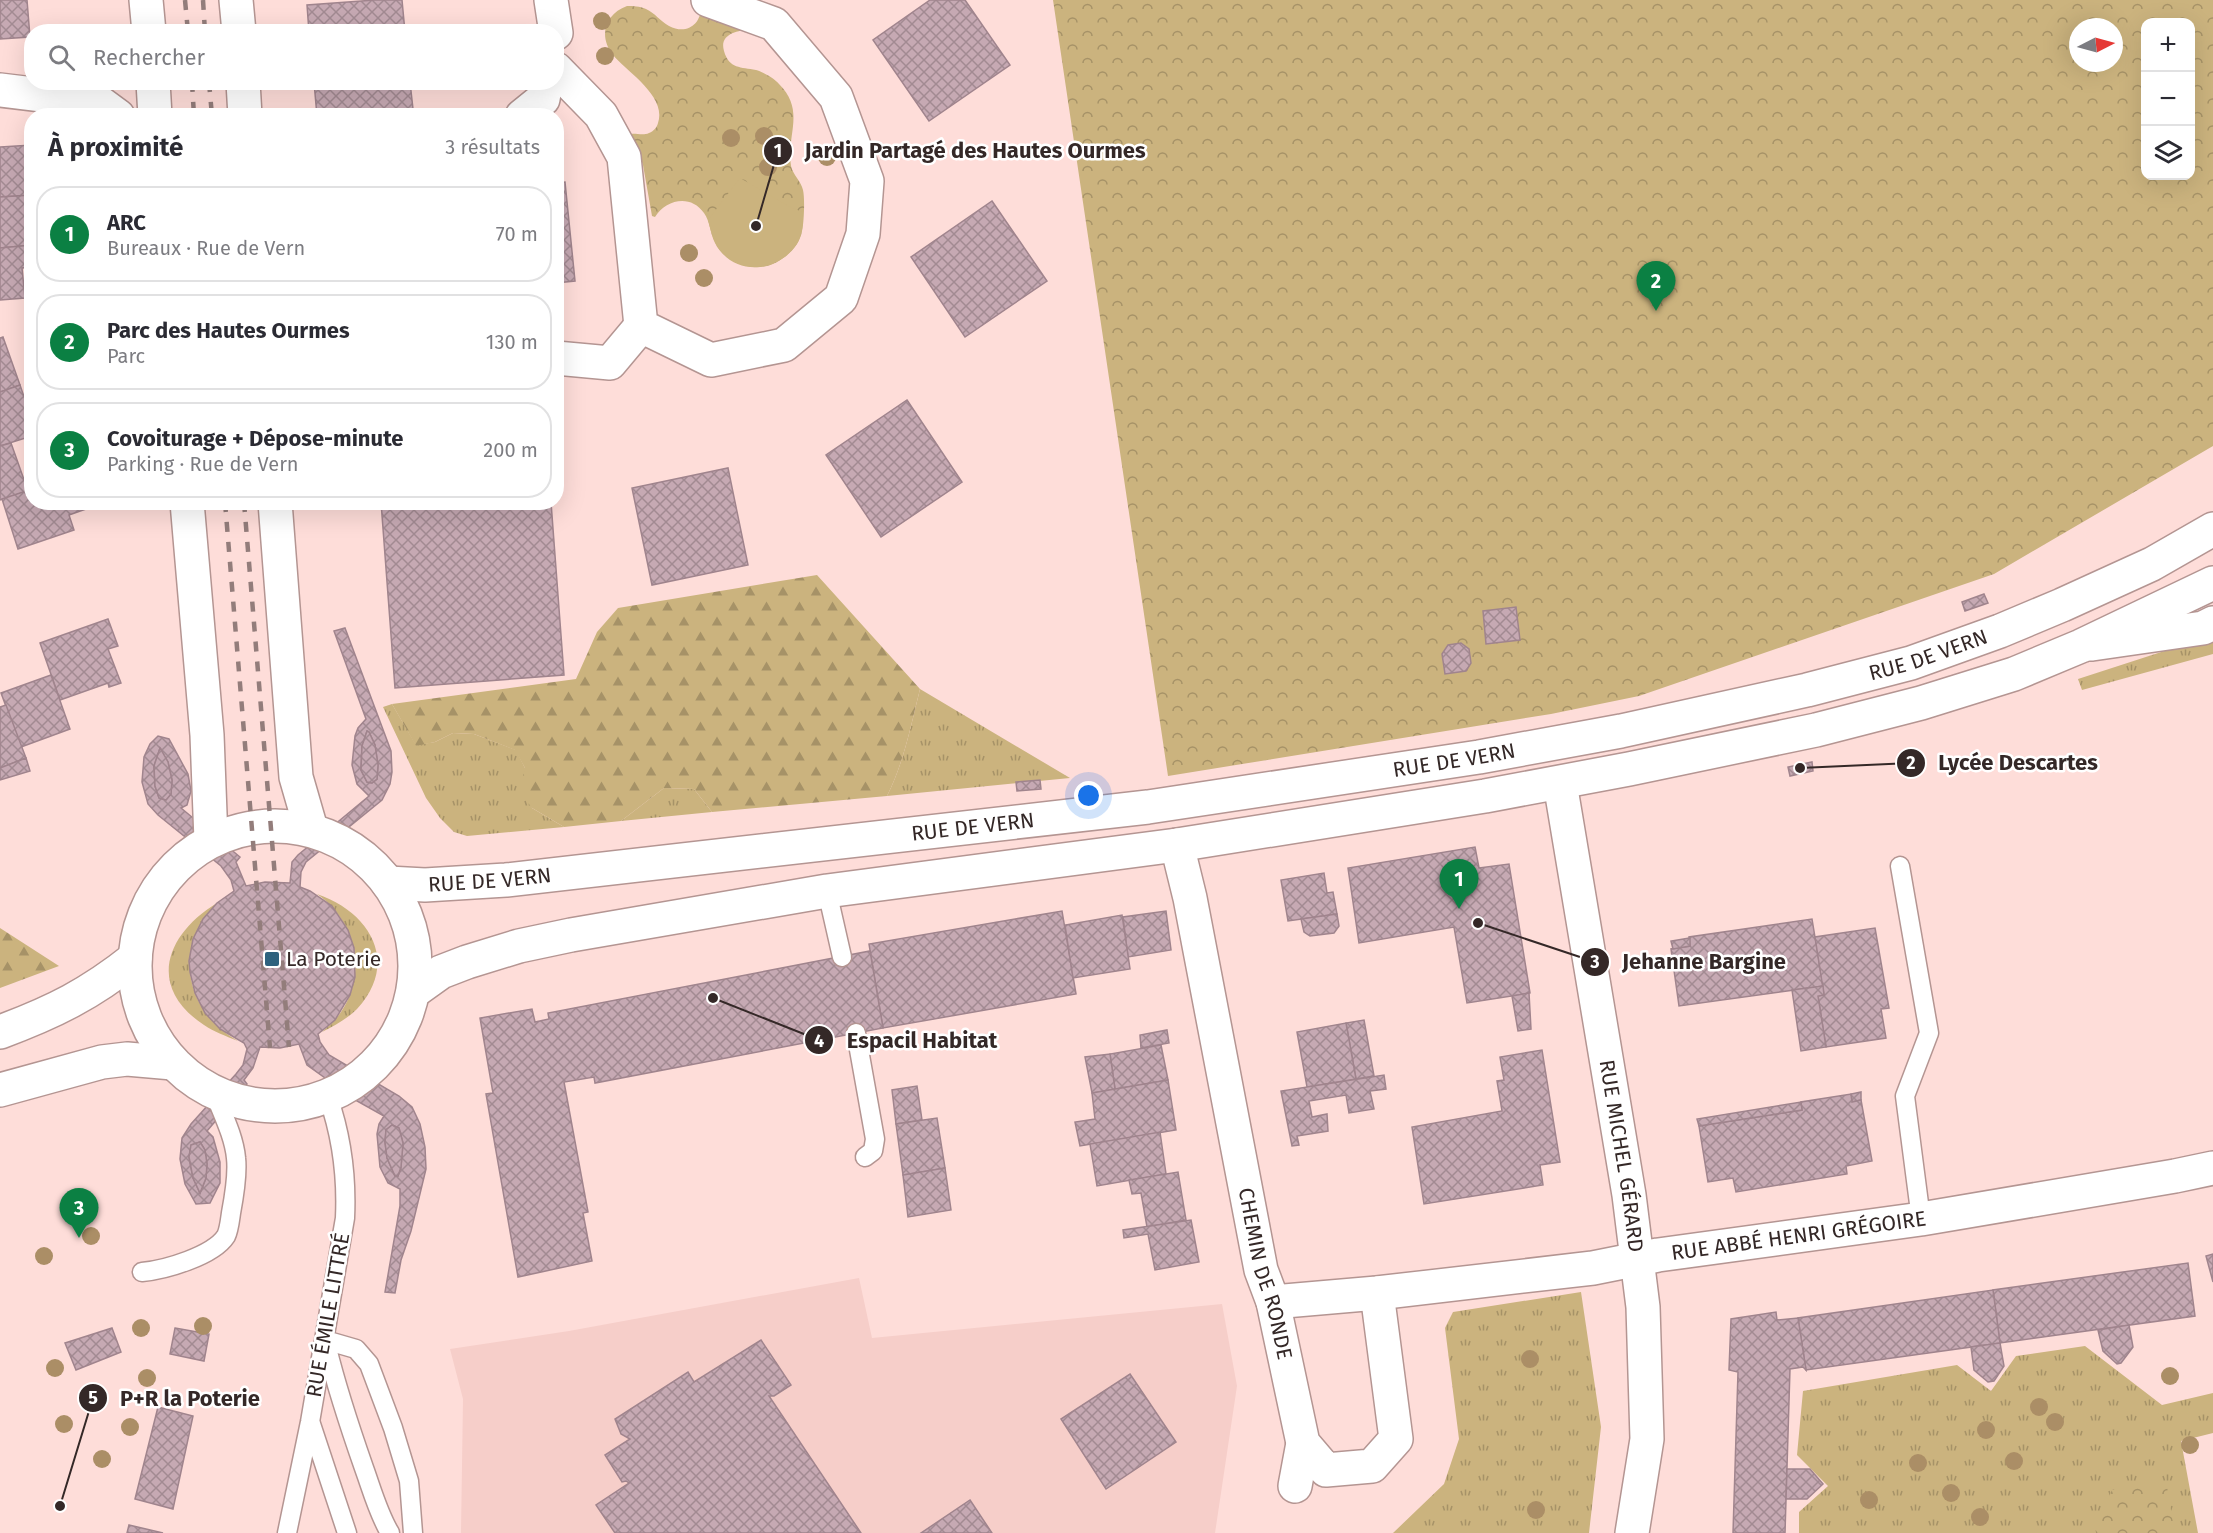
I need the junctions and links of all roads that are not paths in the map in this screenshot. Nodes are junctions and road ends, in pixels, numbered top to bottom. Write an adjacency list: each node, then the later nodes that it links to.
1 (146, 0): 5 (main road)
2 (236, 0): 6 (main road)
3 (551, 0): 7 (main road)
4 (708, 0): 17 (main road)
5 (148, 24)
6 (238, 24)
7 (555, 24)
8 (564, 77): 17 (main road)
9 (0, 90): 13 (main road)
10 (153, 90): 14 (main road)
11 (244, 90): 15 (main road)
12 (545, 90): 16 (main road)
13 (111, 100)
14 (155, 108)
15 (245, 108)
16 (532, 108)
17 (641, 326): 18 (main road)
18 (564, 359)
19 (188, 510): 28 (main road)
20 (276, 510): 27 (main road)
21 (2213, 529): 25 (main road, RUE DE VERN)
22 (2213, 583): 24 (main road, RUE DE VERN)
23 (2213, 623): 24 (main road)
24 (2081, 646): 26 (main road, RUE DE VERN)
25 (1554, 744): 26 (main road); 31 (main road, RUE DE VERN)
26 (1560, 783): 29 (main road, RUE DE VERN); 45 (main road, RUE MICHEL GÉRARD)
27 (311, 829): 28 (main road); 31 (main road)
28 (211, 840): 34 (main road)
29 (1177, 845): 32 (main road, RUE DE VERN); 48 (main road, CHEMIN DE RONDE)
30 (1900, 866): 44 (lane)
31 (388, 883): 35 (main road)
32 (827, 891): 33 (lane); 35 (main road, RUE DE VERN)
33 (842, 957)
34 (135, 958): 36 (main road); 38 (main road)
35 (413, 992): 41 (main road)
36 (0, 1032)
37 (856, 1033): 42 (lane)
38 (173, 1063): 39 (main road); 40 (main road)
39 (0, 1090)
40 (214, 1092): 41 (main road); 46 (lane)
41 (328, 1097): 49 (lane, RUE ÉMILE LITTRÉ)
42 (865, 1157)
43 (2213, 1167): 44 (main road, RUE ABBÉ HENRI GRÉGOIRE)
44 (1921, 1218): 45 (main road, RUE ABBÉ HENRI GRÉGOIRE)
45 (1638, 1258): 47 (main road, RUE ABBÉ HENRI GRÉGOIRE); 57 (main road, RUE MICHEL GÉRARD)
46 (142, 1272)
47 (1377, 1293): 48 (main road, RUE ABBÉ HENRI GRÉGOIRE); 51 (main road, CHEMIN DE RONDE)
48 (1273, 1302): 51 (main road, CHEMIN DE RONDE)
49 (325, 1340): 50 (lane, RUE ÉMILE LITTRÉ); 55 (lane); 56 (lane)
50 (310, 1422): 53 (lane, RUE ÉMILE LITTRÉ); 54 (lane)
51 (1303, 1443): 52 (main road)
52 (1294, 1486)
53 (287, 1533)
54 (347, 1533)
55 (390, 1533)
56 (413, 1533)
57 (1632, 1533)

